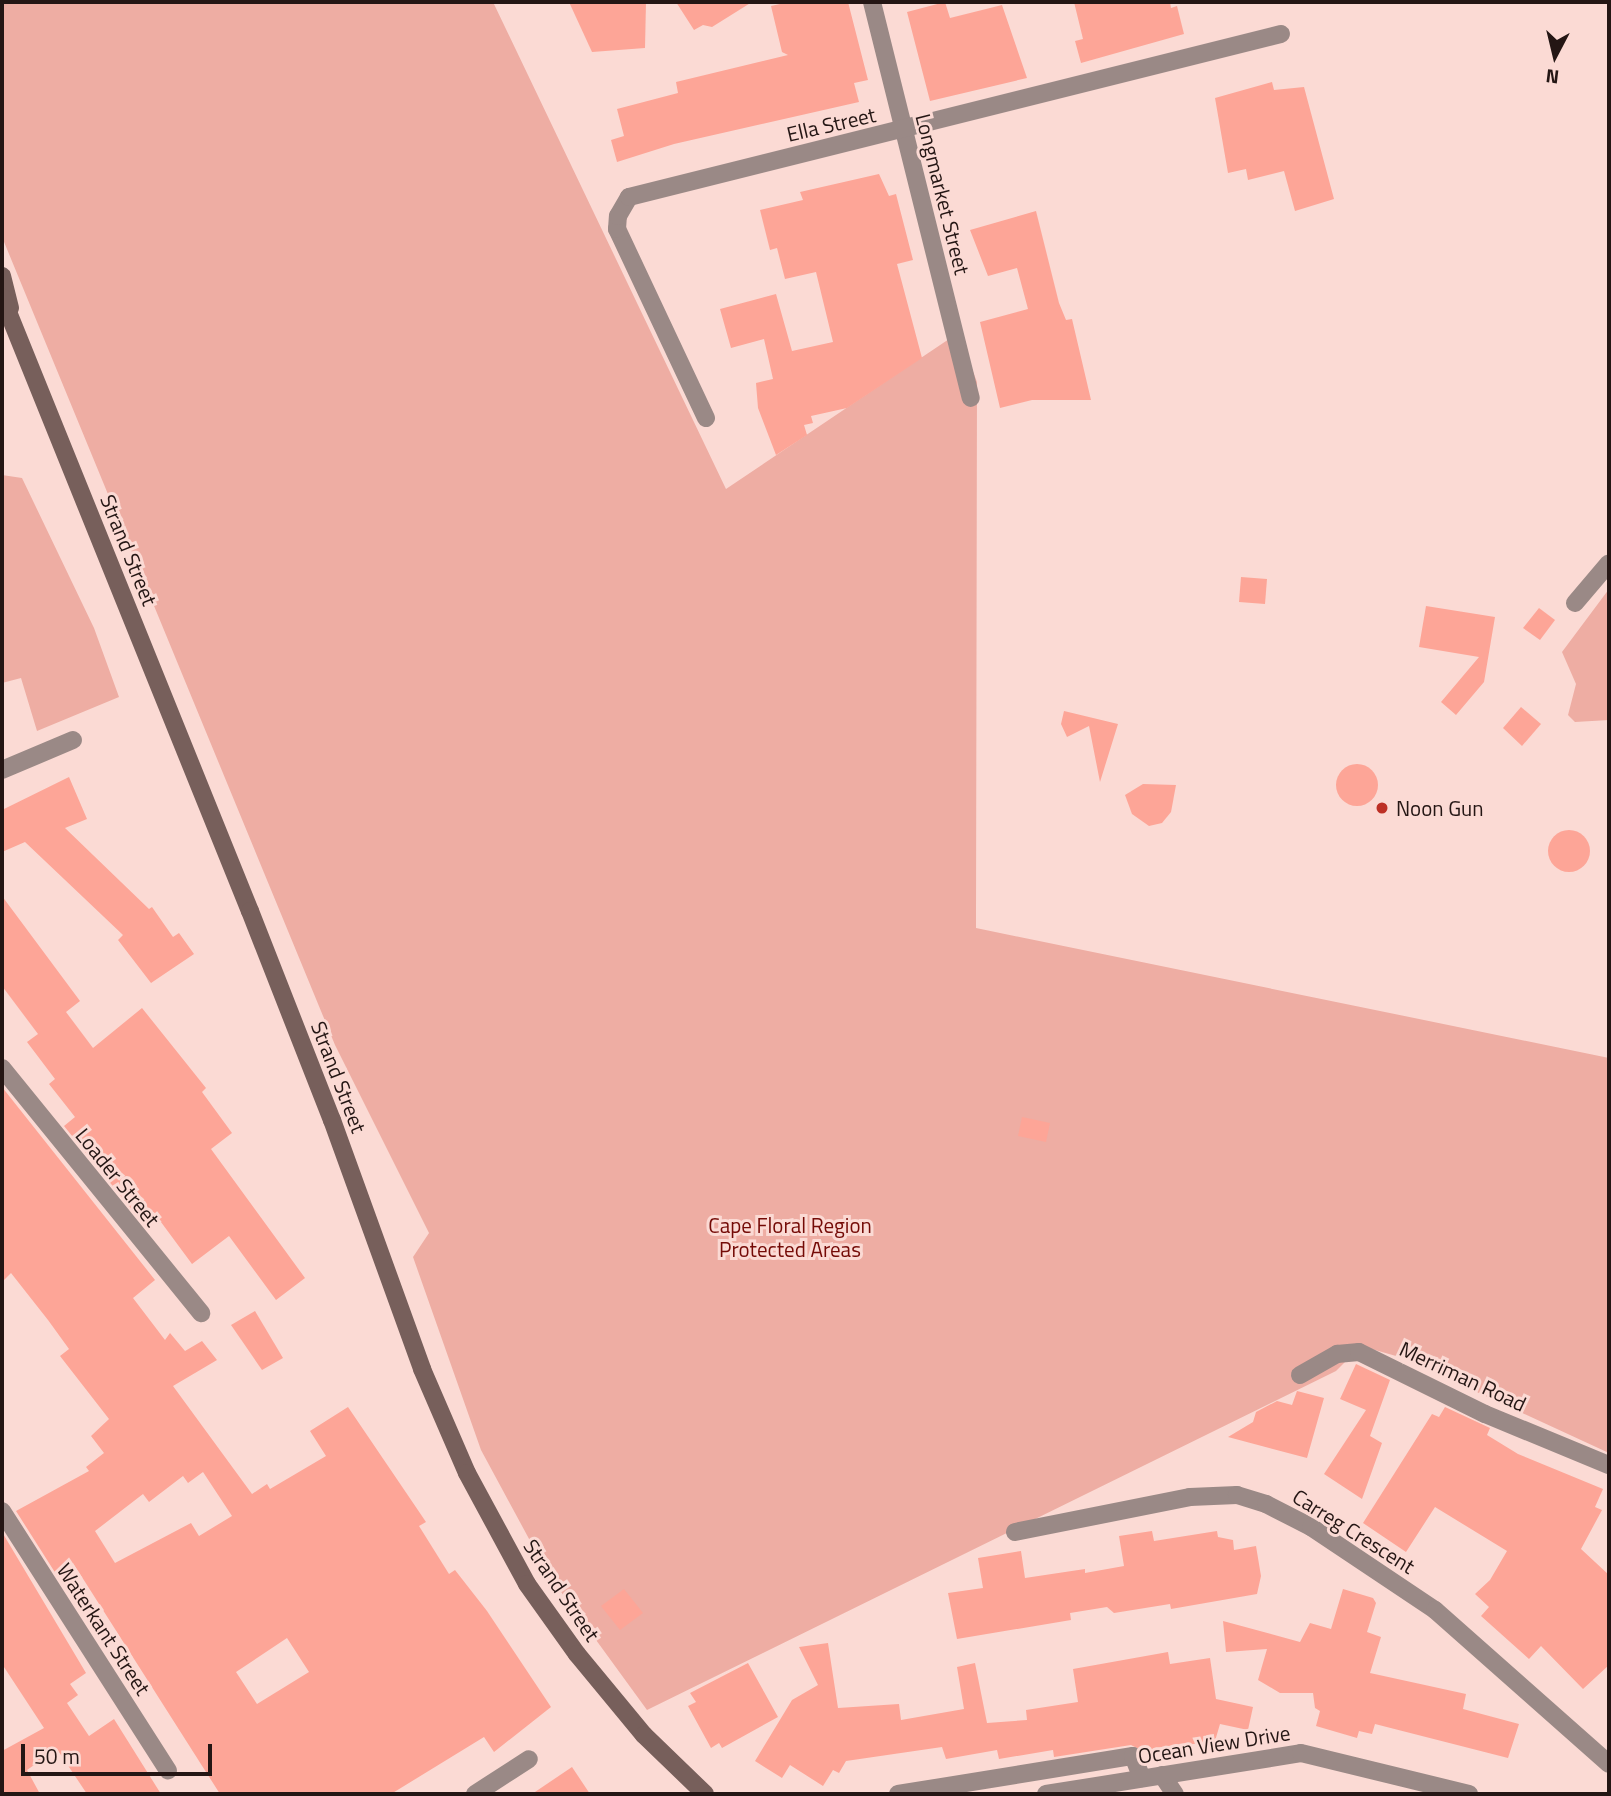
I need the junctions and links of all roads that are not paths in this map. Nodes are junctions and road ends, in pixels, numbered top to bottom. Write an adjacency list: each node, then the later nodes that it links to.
1 (872, 2): 3 (street, Longmarket Street)
2 (1281, 34): 3 (street, Ella Street)
3 (904, 131): 7 (street, Longmarket Street); 8 (street, Ella Street)
4 (2, 276): 6 (street, Strand Street)
5 (2, 298): 6 (street, Strand Street)
6 (15, 325): 25 (street, Strand Street)
7 (971, 398)
8 (706, 418)
9 (1609, 563): 10 (street)
10 (1576, 603)
11 (73, 740): 12 (street)
12 (2, 770)
13 (2, 1068): 14 (street, Loader Street)
14 (201, 1313)
15 (1300, 1375): 16 (street, Merriman Road)
16 (1609, 1465)
17 (2, 1511): 21 (street, Waterkant Street)
18 (1015, 1532): 20 (street, Carreg Crescent)
19 (529, 1759): 24 (street)
20 (1609, 1764)
21 (168, 1771)
22 (1162, 1775): 23 (street, Ocean View Drive); 28 (street); 29 (street, Ocean View Drive)
23 (1142, 1778): 26 (street); 27 (street, Ocean View Drive)
24 (475, 1794)
25 (705, 1794)
26 (898, 1794)
27 (1046, 1794)
28 (1175, 1794)
29 (1469, 1794)

